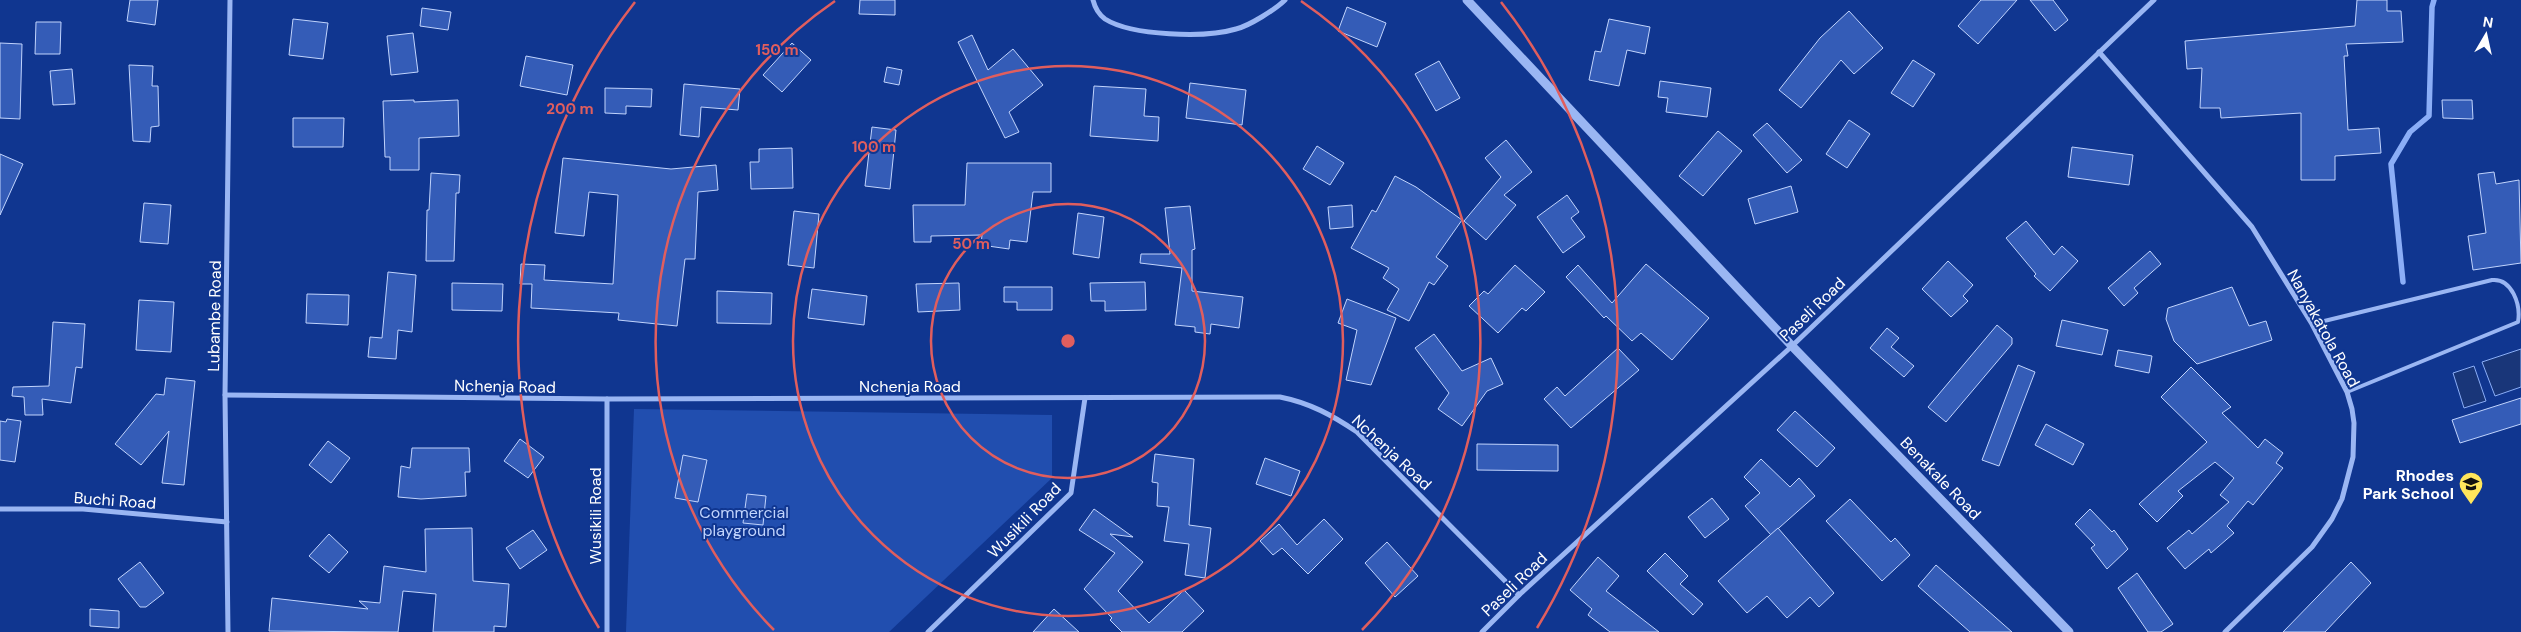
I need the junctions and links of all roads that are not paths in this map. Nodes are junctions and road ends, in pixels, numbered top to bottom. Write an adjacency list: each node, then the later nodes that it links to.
1 (230, 0): 10 (street, Lubambe Road)
2 (1093, 0): 3 (street)
3 (1285, 0)
4 (1467, 0): 8 (street, Benakale Road)
5 (2154, 0): 6 (street, Paseli Road)
6 (2099, 52): 7 (street, Nanyakatola Road); 8 (street, Paseli Road)
7 (2312, 324): 9 (street, Nanyakatola Road); 9 (lane)
8 (1792, 346): 15 (street, Paseli Road); 20 (street, Benakale Road)
9 (2347, 392): 21 (street, Nanyakatola Road)
10 (225, 395): 12 (street, Nchenja Road); 14 (street, Lubambe Road)
11 (1085, 398): 12 (street, Nchenja Road); 15 (street, Nchenja Road); 18 (street, Wusikili Road)
12 (607, 399): 17 (street, Wusikili Road)
13 (0, 509): 14 (street, Buchi Road)
14 (227, 522): 16 (street, Lubambe Road)
15 (1519, 595): 19 (street, Paseli Road)
16 (228, 632)
17 (607, 632)
18 (928, 632)
19 (1482, 632)
20 (2069, 632)
21 (2224, 632)

